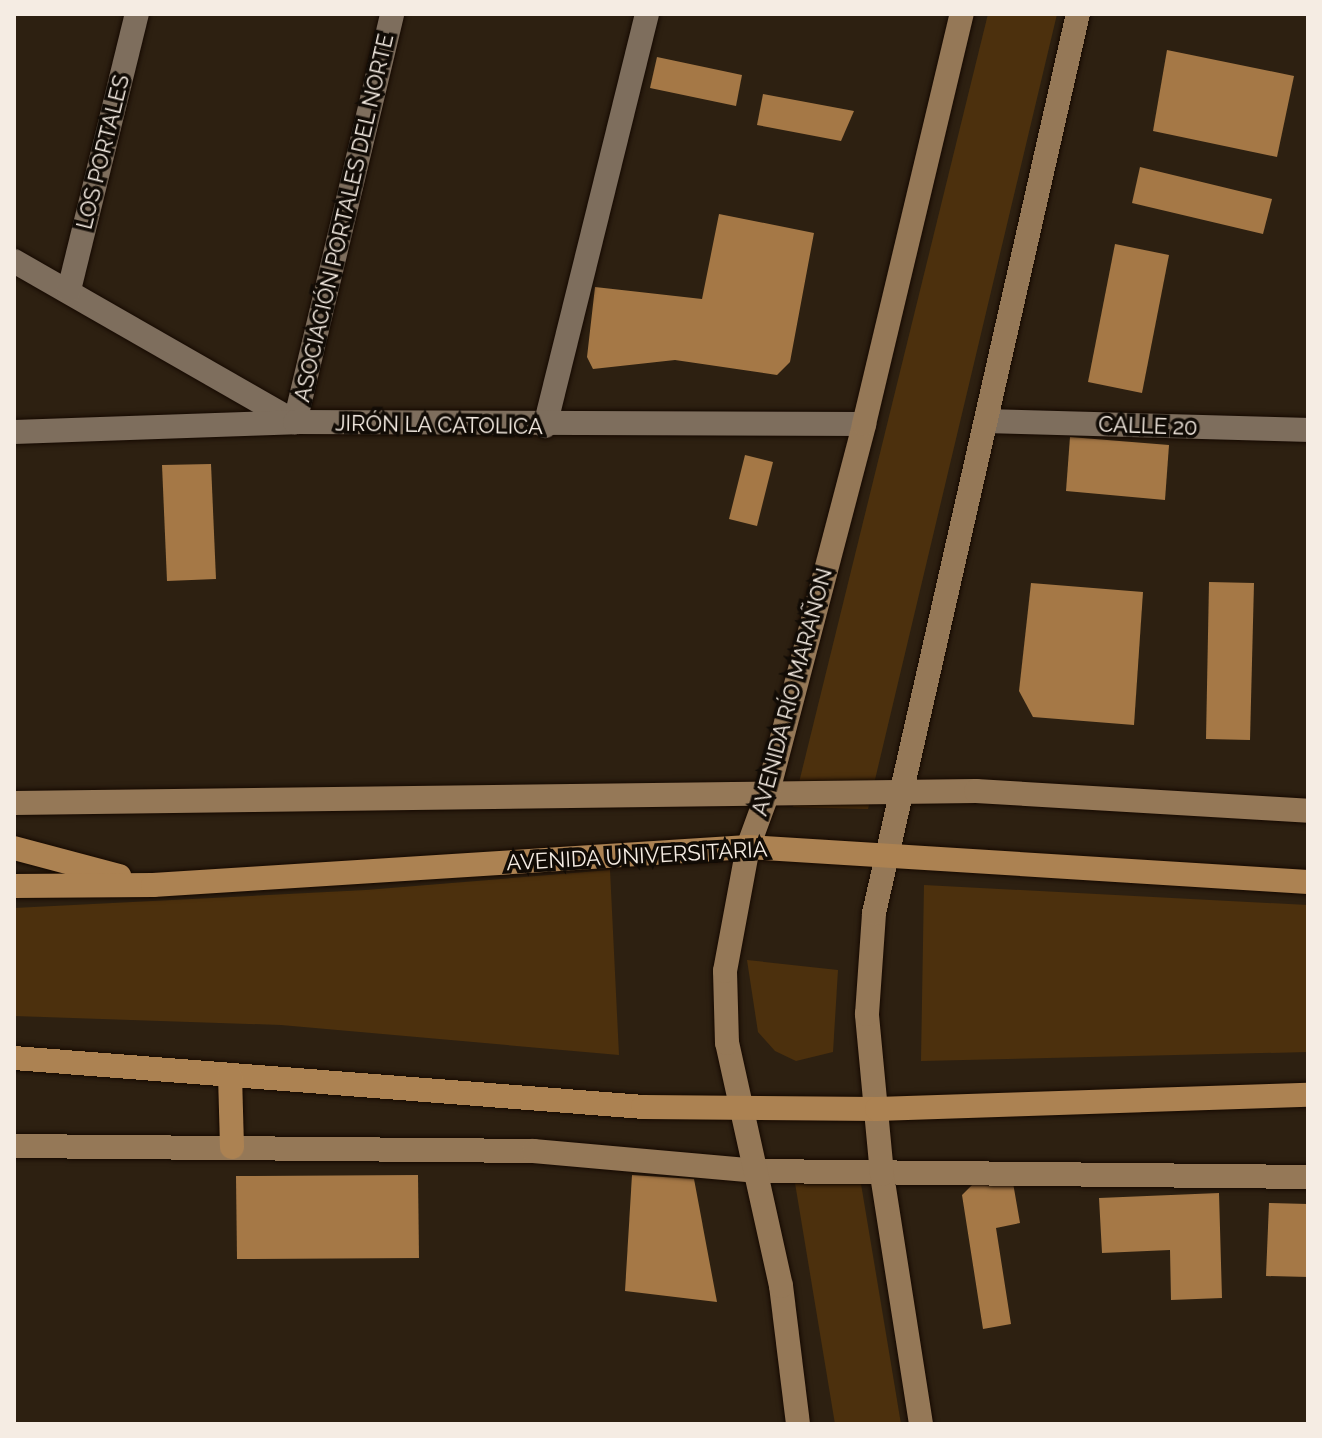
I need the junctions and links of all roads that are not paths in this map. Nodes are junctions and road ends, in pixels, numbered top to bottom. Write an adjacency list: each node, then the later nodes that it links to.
1 (137, 14): 7 (street, LOS PORTALES)
2 (392, 14): 9 (street, ASOCIACIÓN PORTALES DEL NORTE)
3 (647, 14): 11 (street)
4 (962, 14): 10 (main road, AVENIDA RÍO MARAÑON)
5 (1078, 14): 8 (main road)
6 (14, 261): 7 (street)
7 (69, 290): 9 (street)
8 (988, 421): 12 (street, CALLE 20); 14 (main road)
9 (295, 422): 11 (street, JIRÓN LA CATOLICA); 13 (street, JIRÓN LA CATOLICA)
10 (864, 424): 11 (street, JIRÓN LA CATOLICA); 15 (main road, AVENIDA RÍO MARAÑON)
11 (545, 426)
12 (1308, 430)
13 (14, 432)
14 (902, 792): 15 (main road); 17 (main road); 20 (main road)
15 (767, 795): 16 (main road); 18 (main road, AVENIDA RÍO MARAÑON)
16 (14, 803)
17 (1308, 811)
18 (748, 847): 20 (main road, AVENIDA UNIVERSITARIA); 22 (main road, AVENIDA UNIVERSITARIA); 27 (main road, AVENIDA RÍO MARAÑON)
19 (14, 848): 22 (main road)
20 (889, 855): 21 (main road, AVENIDA UNIVERSITARIA); 28 (main road)
21 (1308, 882)
22 (153, 885): 23 (main road, AVENIDA UNIVERSITARIA)
23 (14, 886)
24 (14, 1058): 25 (main road)
25 (230, 1075): 27 (main road); 30 (main road)
26 (1308, 1095): 28 (main road)
27 (742, 1109): 28 (main road); 31 (main road, AVENIDA RÍO MARAÑON)
28 (877, 1109): 32 (main road)
29 (14, 1146): 30 (main road)
30 (232, 1147): 31 (main road)
31 (757, 1171): 32 (main road); 34 (main road, AVENIDA RÍO MARAÑON)
32 (882, 1174): 33 (main road); 35 (main road)
33 (1308, 1177)
34 (798, 1424)
35 (921, 1424)

